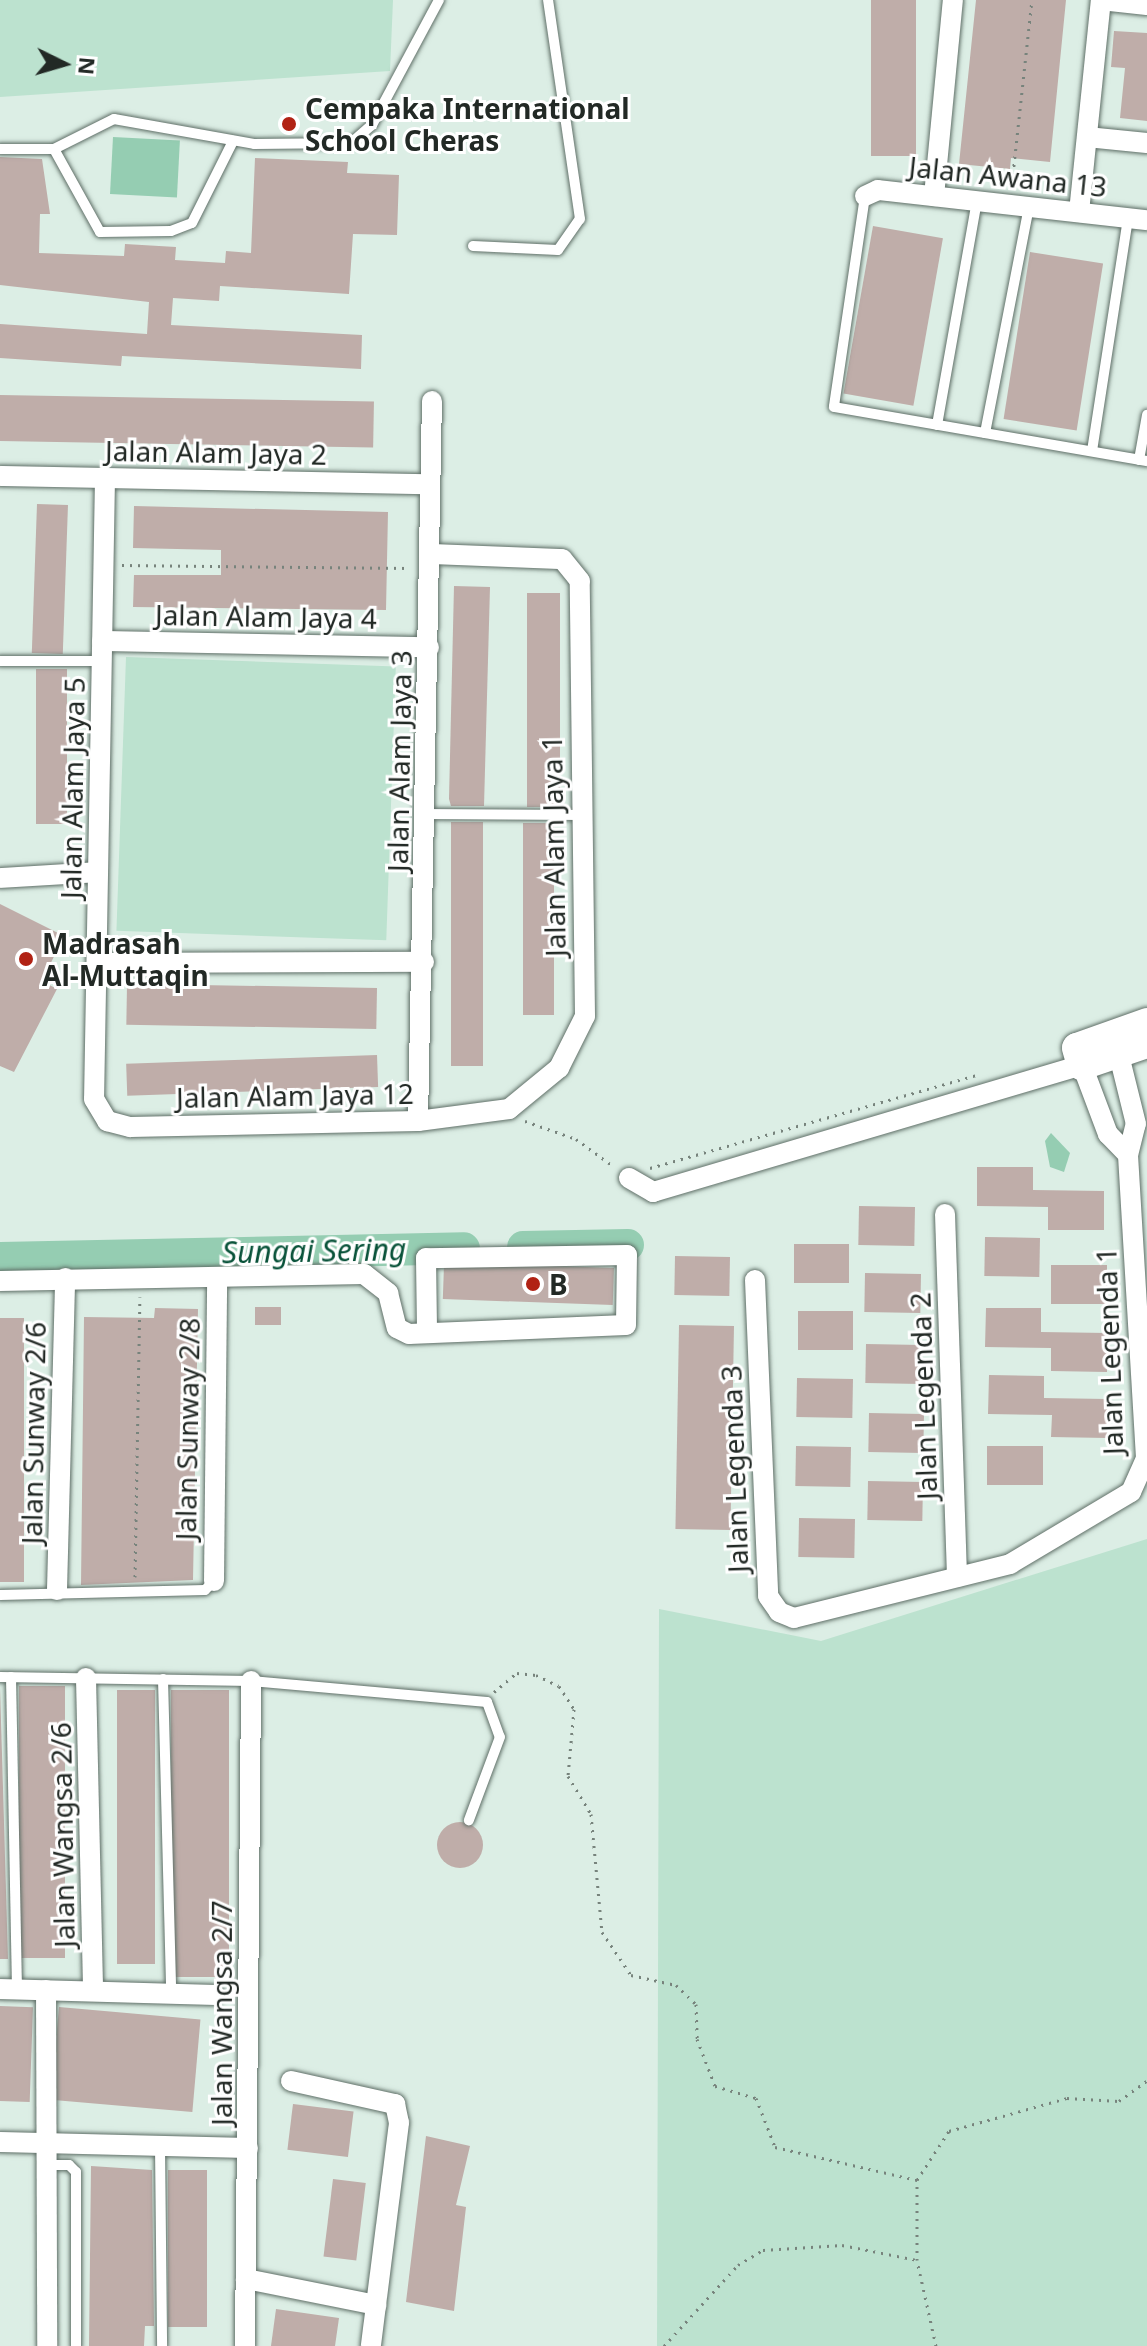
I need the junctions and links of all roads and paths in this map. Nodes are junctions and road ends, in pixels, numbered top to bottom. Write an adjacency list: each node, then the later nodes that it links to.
1 (439, 0): 8 (lane)
2 (548, 0): 19 (lane)
3 (953, 0): 14 (street)
4 (1032, 0): 12 (path)
5 (1101, 0): 6 (street); 7 (street)
6 (1147, 5)
7 (1087, 137): 9 (street); 17 (street)
8 (233, 141): 11 (lane); 11 (lane)
9 (1147, 143)
10 (0, 149): 11 (lane)
11 (54, 149)
12 (1013, 174)
13 (865, 196): 14 (street, Jalan Awana 13); 22 (lane)
14 (934, 196): 15 (street, Jalan Awana 13)
15 (977, 201): 16 (street, Jalan Awana 13); 22 (lane)
16 (1029, 207): 17 (street, Jalan Awana 13); 23 (lane)
17 (1079, 212): 18 (street, Jalan Awana 13)
18 (1138, 219): 24 (lane)
19 (473, 246)
20 (432, 401): 28 (street, Jalan Alam Jaya 3)
21 (1147, 415): 25 (lane)
22 (937, 425): 23 (lane)
23 (985, 433): 24 (lane)
24 (1092, 451): 25 (lane)
25 (1143, 460)
26 (0, 476): 27 (street, Jalan Alam Jaya 2)
27 (105, 478): 28 (street, Jalan Alam Jaya 2); 30 (street, Jalan Alam Jaya 5)
28 (430, 484): 29 (street, Jalan Alam Jaya 3)
29 (430, 561): 30 (path); 31 (street, Jalan Alam Jaya 3); 35 (street, Jalan Alam Jaya 1)
30 (103, 565): 32 (street, Jalan Alam Jaya 5)
31 (429, 647): 32 (street, Jalan Alam Jaya 4); 34 (street, Jalan Alam Jaya 3)
32 (102, 651): 33 (lane); 36 (street, Jalan Alam Jaya 5)
33 (0, 661)
34 (426, 814): 35 (lane); 38 (street, Jalan Alam Jaya 3)
35 (579, 815): 45 (street, Jalan Alam Jaya 1)
36 (98, 872): 37 (street); 39 (street, Jalan Alam Jaya 5)
37 (0, 878)
38 (424, 962): 39 (street); 46 (street, Jalan Alam Jaya 3)
39 (97, 963): 44 (street, Jalan Alam Jaya 5)
40 (1147, 1023): 41 (street)
41 (1126, 1043): 42 (street); 48 (street, Jalan Legenda 1)
42 (1080, 1057): 48 (street); 49 (street)
43 (989, 1071): 49 (path)
44 (94, 1099): 46 (street, Jalan Alam Jaya 12)
45 (509, 1109): 46 (street, Jalan Alam Jaya 12)
46 (418, 1121)
47 (536, 1129): 49 (path)
48 (1128, 1155): 57 (street, Jalan Legenda 1)
49 (629, 1178)
50 (945, 1214): 57 (street, Jalan Legenda 2)
51 (141, 1277): 52 (street); 53 (street); 59 (path)
52 (217, 1277): 56 (street); 58 (street, Jalan Sunway 2/8)
53 (65, 1278): 55 (street); 60 (street, Jalan Sunway 2/6)
54 (755, 1280): 57 (street, Jalan Legenda 3)
55 (0, 1281)
56 (427, 1332): 56 (street)
57 (957, 1577)
58 (214, 1581): 59 (lane)
59 (135, 1589): 60 (lane)
60 (57, 1590): 61 (lane)
61 (0, 1595)
62 (5, 1677): 63 (lane); 68 (lane)
63 (86, 1678): 64 (lane); 70 (street, Jalan Wangsa 2/6)
64 (163, 1679): 65 (lane); 71 (lane)
65 (251, 1681): 66 (lane); 78 (street, Jalan Wangsa 2/7)
66 (487, 1702): 67 (lane); 80 (path)
67 (469, 1820)
68 (9, 1989): 69 (street)
69 (46, 1990): 70 (street); 76 (street)
70 (93, 1991): 71 (street)
71 (171, 1993): 72 (street)
72 (215, 1995)
73 (291, 2081): 83 (street)
74 (1147, 2081): 80 (path)
75 (0, 2142): 76 (street)
76 (47, 2143): 77 (street); 79 (street)
77 (160, 2146): 78 (street); 86 (lane)
78 (248, 2148): 82 (street, Jalan Wangsa 2/7)
79 (47, 2165): 84 (street); 85 (lane)
80 (917, 2180): 81 (path)
81 (917, 2260): 89 (path); 90 (path)
82 (246, 2279): 83 (street); 87 (street, Jalan Wangsa 2/7)
83 (376, 2305): 88 (street)
84 (47, 2346)
85 (76, 2346)
86 (162, 2346)
87 (245, 2346)
88 (371, 2346)
89 (664, 2346)
90 (936, 2346)

